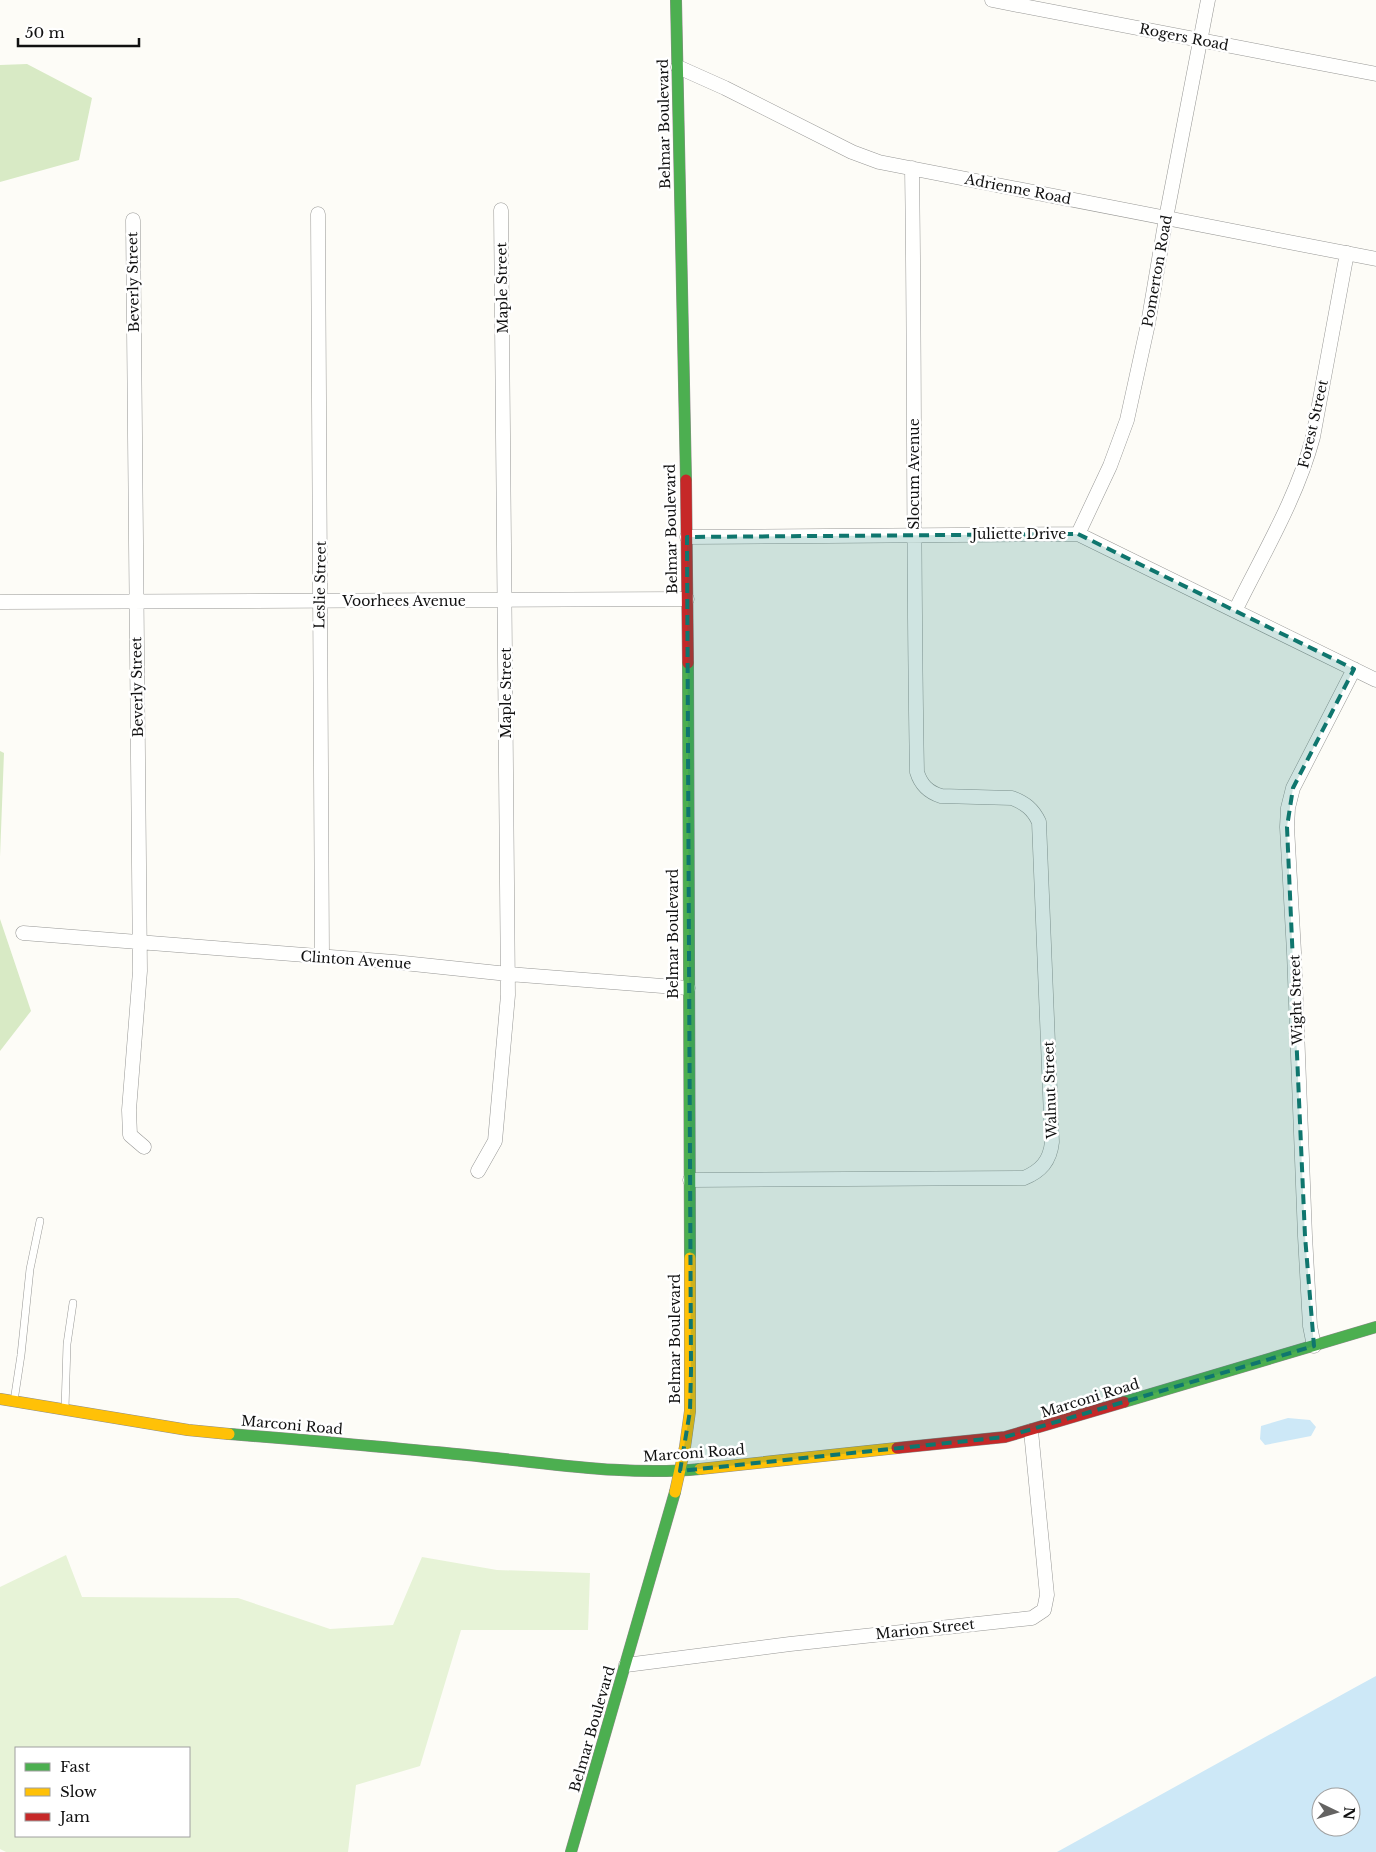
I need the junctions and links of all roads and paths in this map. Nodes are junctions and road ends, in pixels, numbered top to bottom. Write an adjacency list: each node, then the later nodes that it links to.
1 (676, 0): 5 (main road, Belmar Boulevard)
2 (992, 0): 4 (street, Rogers Road)
3 (1208, 0): 4 (street, Pomerton Road)
4 (1201, 40): 6 (street, Rogers Road); 10 (street, Pomerton Road)
5 (678, 67): 7 (street, Adrienne Road); 16 (main road, Belmar Boulevard)
6 (1376, 74)
7 (912, 168): 10 (street, Adrienne Road); 15 (street, Slocum Avenue)
8 (501, 210): 19 (street, Maple Street)
9 (318, 214): 18 (street, Leslie Street)
10 (1166, 218): 12 (street, Adrienne Road); 14 (street, Pomerton Road)
11 (133, 220): 21 (street, Beverly Street)
12 (1347, 253): 13 (street, Adrienne Road); 22 (street, Forest Street)
13 (1376, 259)
14 (1078, 534): 15 (street, Juliette Drive); 22 (street, Juliette Drive)
15 (914, 535): 16 (street, Juliette Drive); 25 (street, Slocum Avenue)
16 (687, 537): 17 (main road, Belmar Boulevard)
17 (687, 599): 19 (street, Voorhees Avenue); 30 (main road, Belmar Boulevard)
18 (320, 601): 19 (street, Voorhees Avenue); 21 (street, Voorhees Avenue); 28 (street, Leslie Street)
19 (506, 601): 29 (street, Maple Street)
20 (0, 602): 21 (street, Voorhees Avenue)
21 (136, 602): 27 (street, Beverly Street)
22 (1235, 611): 23 (street, Juliette Drive)
23 (1354, 669): 24 (street, Juliette Drive); 37 (street, Wight Street)
24 (1376, 680)
25 (920, 780): 33 (street, Walnut Street)
26 (23, 933): 27 (street, Clinton Avenue)
27 (140, 943): 28 (street, Clinton Avenue); 31 (street, Beverly Street)
28 (322, 957): 29 (street, Clinton Avenue)
29 (508, 974): 30 (street, Clinton Avenue); 32 (street, Maple Street)
30 (688, 988): 33 (main road, Belmar Boulevard)
31 (144, 1147)
32 (478, 1171)
33 (690, 1180): 42 (main road, Belmar Boulevard)
34 (40, 1221): 39 (lane)
35 (73, 1303): 40 (lane)
36 (1376, 1327): 37 (main road, Marconi Road)
37 (1314, 1346): 41 (main road, Marconi Road)
38 (0, 1399): 39 (main road, Marconi Road)
39 (14, 1401): 40 (main road, Marconi Road)
40 (65, 1410): 42 (main road, Marconi Road)
41 (1031, 1431): 42 (main road, Marconi Road); 43 (street, Marion Street)
42 (680, 1471): 43 (main road, Belmar Boulevard)
43 (626, 1665): 44 (main road, Belmar Boulevard)
44 (572, 1852)

